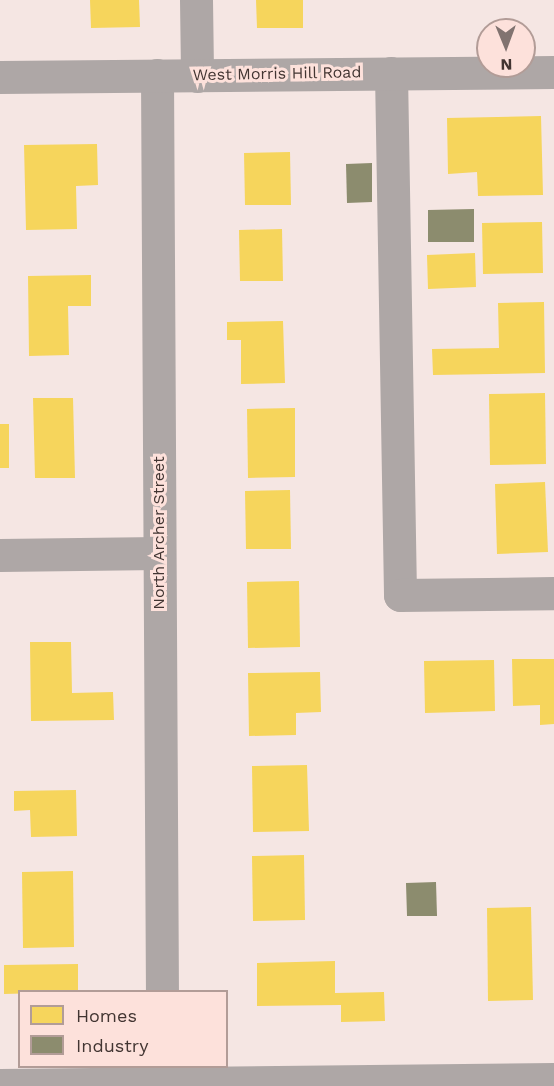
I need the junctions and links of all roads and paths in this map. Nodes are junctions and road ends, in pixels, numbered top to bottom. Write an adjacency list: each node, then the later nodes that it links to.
1 (196, 0): 5 (street)
2 (554, 72): 3 (street, West Morris Hill Road)
3 (391, 73): 5 (street, West Morris Hill Road); 9 (street)
4 (157, 75): 5 (street, West Morris Hill Road); 6 (street, West Morris Hill Road); 7 (street, North Archer Street)
5 (197, 76)
6 (0, 77)
7 (159, 553): 8 (street); 10 (street, North Archer Street)
8 (0, 555)
9 (554, 593)
10 (162, 990)
11 (163, 1079): 12 (street); 13 (street)
12 (554, 1079)
13 (0, 1085)

